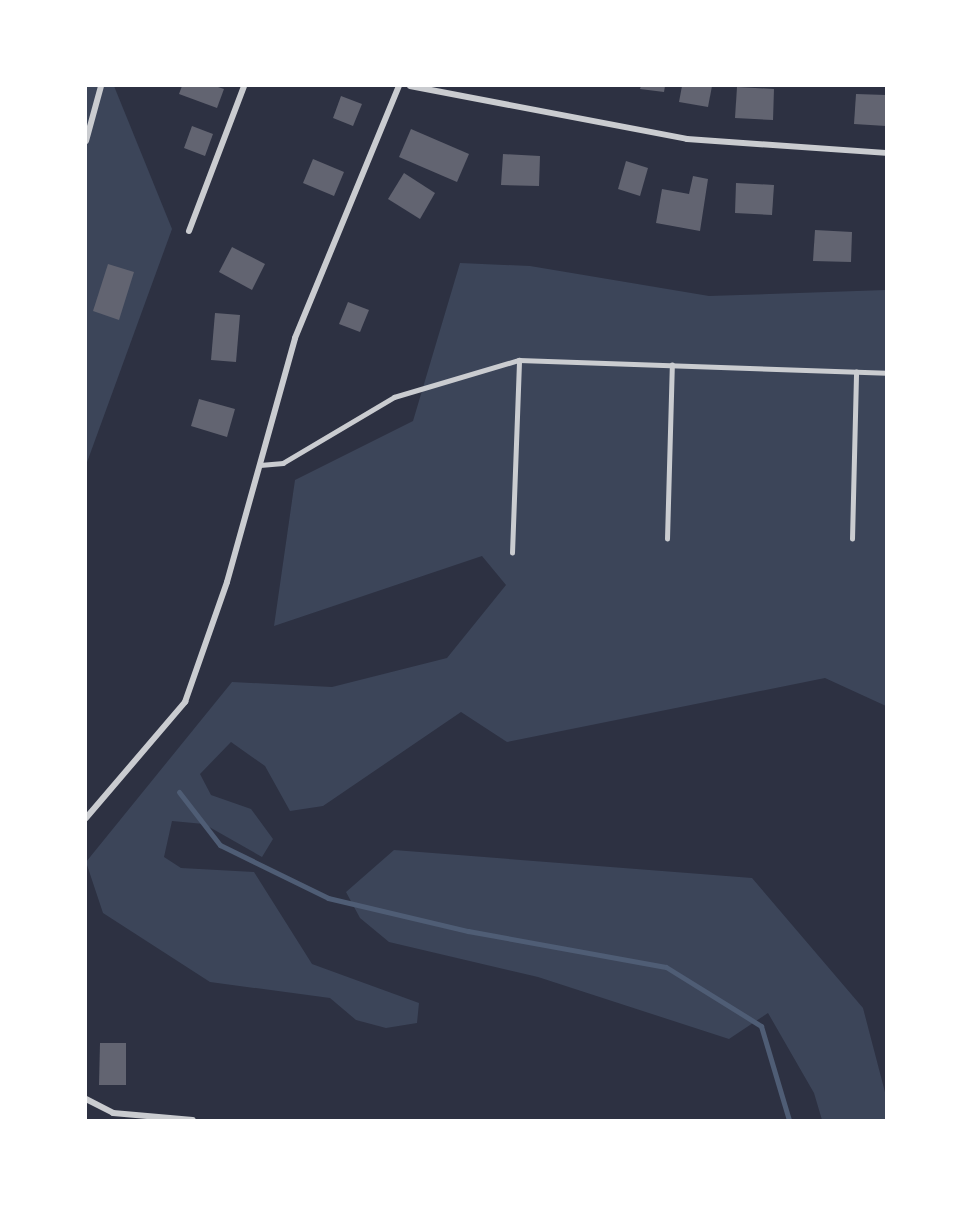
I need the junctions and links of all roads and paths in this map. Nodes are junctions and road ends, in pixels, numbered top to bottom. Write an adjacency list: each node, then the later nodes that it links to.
1 (101, 86): 5 (street)
2 (244, 86): 7 (street)
3 (399, 86): 12 (street)
4 (410, 86): 6 (street)
5 (86, 141)
6 (886, 153)
7 (189, 231)
8 (519, 360): 9 (lane); 12 (lane); 15 (lane)
9 (672, 365): 10 (lane); 13 (lane)
10 (856, 372): 11 (lane); 14 (lane)
11 (886, 373)
12 (260, 465): 16 (street)
13 (667, 539)
14 (852, 539)
15 (512, 553)
16 (86, 818)
17 (86, 1099): 18 (street)
18 (186, 1120): 19 (street)
19 (193, 1120)

